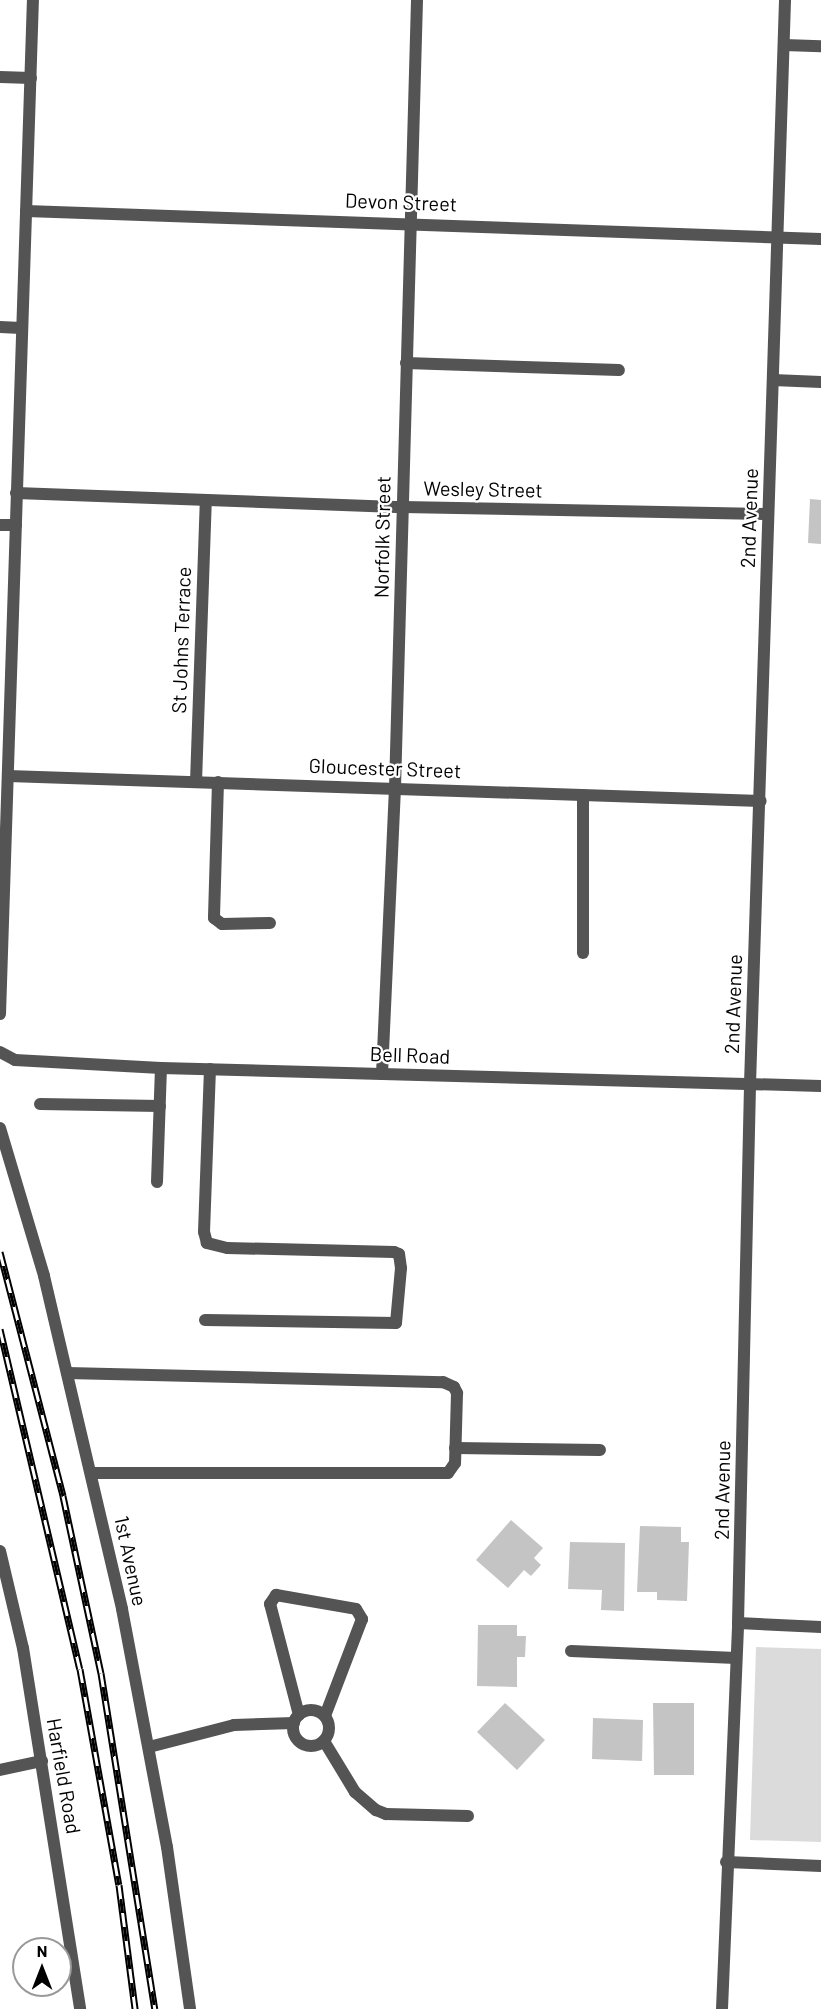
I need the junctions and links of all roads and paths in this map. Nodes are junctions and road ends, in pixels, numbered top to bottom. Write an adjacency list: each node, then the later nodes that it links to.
1 (33, 0): 7 (street)
2 (417, 0): 9 (street, Norfolk Street)
3 (785, 0): 4 (street, 2nd Avenue)
4 (784, 45): 5 (street); 10 (street, 2nd Avenue)
5 (821, 46)
6 (0, 77): 7 (street)
7 (30, 78): 8 (street)
8 (26, 211): 9 (street, Devon Street); 13 (street)
9 (411, 222): 10 (street, Devon Street); 14 (street, Norfolk Street)
10 (776, 237): 11 (street, Devon Street); 16 (street, 2nd Avenue)
11 (821, 239)
12 (0, 327): 13 (street)
13 (21, 328): 18 (street)
14 (406, 363): 15 (street); 20 (street, Norfolk Street)
15 (619, 370)
16 (773, 380): 17 (street); 21 (street, 2nd Avenue)
17 (821, 382)
18 (16, 493): 19 (street, Wesley Street); 23 (street)
19 (206, 500): 20 (street, Wesley Street); 25 (street, St Johns Terrace)
20 (403, 507): 21 (street, Wesley Street); 27 (street, Norfolk Street)
21 (768, 514): 29 (street, 2nd Avenue)
22 (0, 525): 23 (street)
23 (16, 525): 24 (street)
24 (9, 776): 25 (street, Gloucester Street); 32 (street)
25 (196, 782): 26 (street, Gloucester Street)
26 (218, 782): 27 (street, Gloucester Street); 30 (street)
27 (395, 788): 28 (street, Gloucester Street); 36 (street, Norfolk Street)
28 (584, 795): 29 (street, Gloucester Street); 31 (street)
29 (761, 801): 37 (street, 2nd Avenue)
30 (270, 923)
31 (583, 953)
32 (0, 1014)
33 (0, 1052): 34 (street, Bell Road)
34 (161, 1068): 35 (street, Bell Road); 40 (street)
35 (210, 1069): 36 (street, Bell Road); 43 (street)
36 (382, 1074): 37 (street, Bell Road)
37 (750, 1084): 38 (street, Bell Road); 49 (street, 2nd Avenue)
38 (821, 1086)
39 (40, 1104): 40 (street)
40 (160, 1106): 42 (street)
41 (0, 1128): 44 (street, 1st Avenue)
42 (157, 1182)
43 (205, 1320)
44 (68, 1373): 45 (street); 47 (street, 1st Avenue)
45 (456, 1448): 46 (street); 47 (street)
46 (600, 1450)
47 (92, 1473): 56 (street, 1st Avenue)
48 (0, 1551): 57 (street, Harfield Road)
49 (738, 1623): 50 (street); 52 (street, 2nd Avenue)
50 (821, 1627)
51 (571, 1651): 52 (street)
52 (736, 1658): 60 (street, 2nd Avenue)
53 (325, 1716): 54 (street); 54 (street); 55 (street)
54 (296, 1719): 55 (street); 56 (street)
55 (324, 1741): 59 (street)
56 (149, 1747): 63 (street, 1st Avenue)
57 (42, 1761): 58 (street); 62 (street, Harfield Road)
58 (0, 1770)
59 (468, 1816)
60 (726, 1862): 61 (street); 64 (street, 2nd Avenue)
61 (821, 1866)
62 (80, 2009)
63 (190, 2009)
64 (722, 2009)

